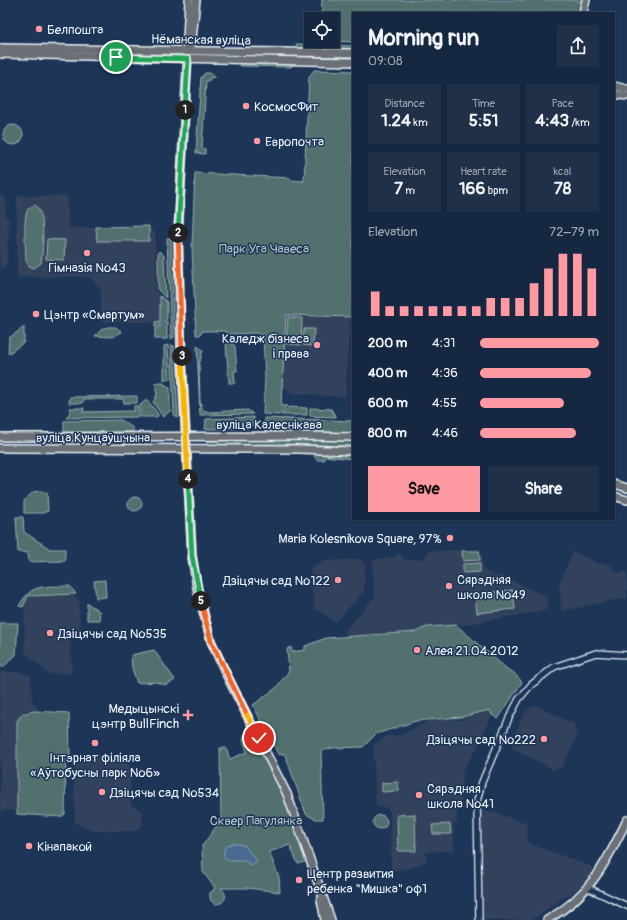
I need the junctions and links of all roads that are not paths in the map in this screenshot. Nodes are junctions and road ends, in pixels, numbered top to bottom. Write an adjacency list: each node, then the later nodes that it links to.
1 (189, 0): 9 (main road)
2 (196, 0): 9 (main road)
3 (586, 0): 4 (main road)
4 (583, 12)
5 (0, 48): 9 (main road, Нёманская вуліца)
6 (308, 52): 7 (main road, Нёманская вуліца); 9 (main road, Нёманская вуліца); 10 (main road)
7 (352, 53)
8 (0, 54): 9 (main road, Нёманская вуліца)
9 (188, 55): 10 (main road, Нёманская вуліца); 16 (main road)
10 (307, 61): 11 (main road, Нёманская вуліца)
11 (352, 62)
12 (615, 86): 13 (main road)
13 (627, 89)
14 (615, 94): 15 (main road)
15 (627, 96)
16 (186, 436): 17 (main road, вуліца Кунцаўшчына); 18 (main road, вуліца Калеснікава); 20 (main road)
17 (0, 437)
18 (352, 437)
19 (0, 448): 20 (main road, вуліца Кунцаўшчына)
20 (186, 449): 21 (main road, вуліца Калеснікава); 28 (main road)
21 (352, 451)
22 (615, 484): 23 (main road)
23 (627, 488)
24 (615, 496): 25 (main road)
25 (627, 500)
26 (627, 655): 33 (street)
27 (627, 820): 29 (main road)
28 (317, 880): 31 (main road); 32 (main road)
29 (588, 888): 30 (street); 34 (main road)
30 (627, 906)
31 (325, 920)
32 (331, 920)
33 (479, 920)
34 (547, 920)

